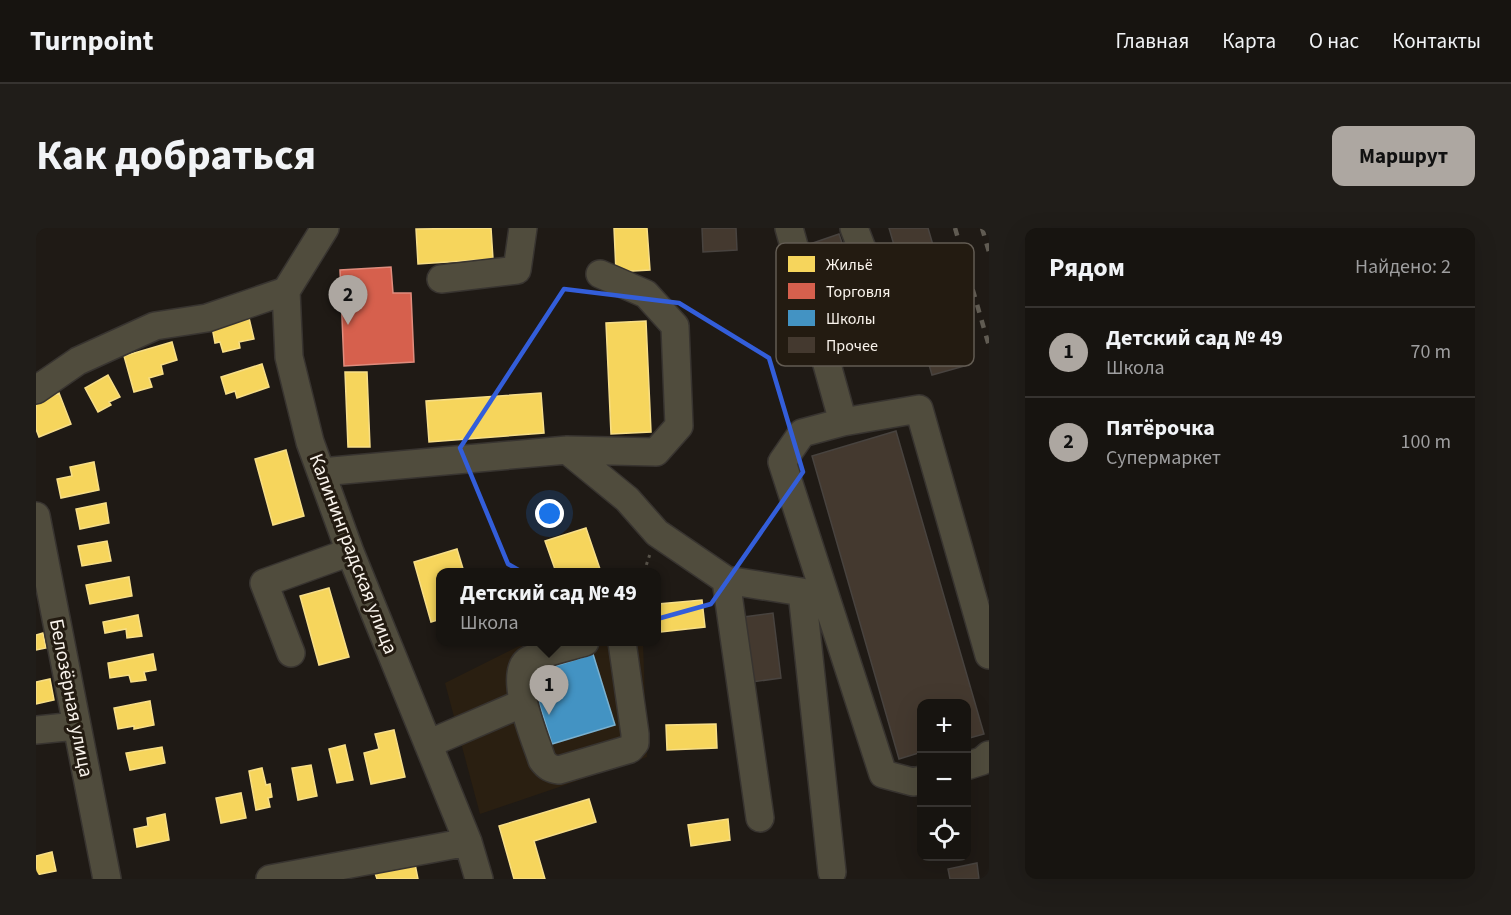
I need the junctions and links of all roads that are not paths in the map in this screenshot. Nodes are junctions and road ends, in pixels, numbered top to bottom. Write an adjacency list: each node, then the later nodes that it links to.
1 (325, 228): 9 (street)
2 (789, 228): 5 (street)
3 (854, 228): 6 (street)
4 (520, 230): 8 (street)
5 (793, 243)
6 (860, 243)
7 (600, 274): 13 (street)
8 (441, 279)
9 (286, 291): 11 (street); 14 (street, Калининградская улица)
10 (827, 366): 12 (street)
11 (36, 390)
12 (843, 422): 21 (street); 28 (street)
13 (567, 450): 14 (street); 17 (street)
14 (321, 472): 16 (street, Калининградская улица)
15 (36, 516): 23 (street, Белозёрная улица)
16 (350, 552): 20 (street); 25 (street, Калининградская улица)
17 (726, 580): 29 (street); 31 (street)
18 (572, 646): 22 (street)
19 (623, 646): 22 (street)
20 (291, 653)
21 (989, 655)
22 (523, 703): 25 (street)
23 (76, 726): 24 (street); 32 (street, Белозёрная улица)
24 (36, 730)
25 (428, 744): 30 (street, Калининградская улица)
26 (989, 755): 27 (street)
27 (971, 764)
28 (917, 781)
29 (760, 818)
30 (468, 842): 33 (street); 34 (street, Калининградская улица)
31 (832, 872)
32 (108, 879)
33 (270, 879)
34 (479, 879)

